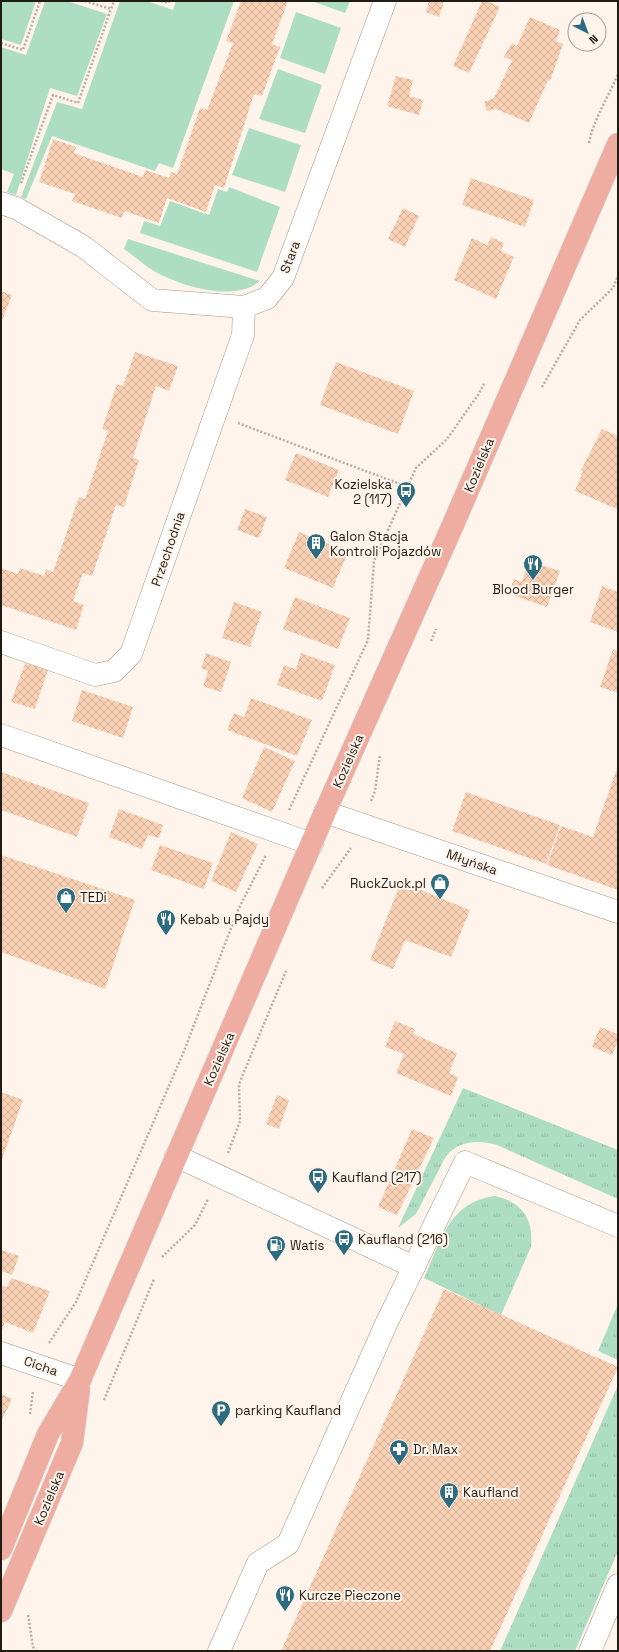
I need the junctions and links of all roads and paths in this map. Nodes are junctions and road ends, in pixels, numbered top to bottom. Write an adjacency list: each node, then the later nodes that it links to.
1 (40, 1): 8 (path)
2 (85, 1): 7 (path)
3 (114, 1): 7 (path)
4 (161, 1): 5 (path)
5 (169, 1)
6 (385, 1): 14 (street, Stara)
7 (111, 9): 12 (path)
8 (1, 43)
9 (618, 74): 11 (path)
10 (618, 144): 24 (main road, Kozielska)
11 (588, 147)
12 (7, 205): 14 (street, Stara)
13 (618, 276): 16 (path)
14 (244, 307): 17 (street, Przechodnia)
15 (486, 381): 18 (path)
16 (539, 394)
17 (215, 414): 18 (path); 20 (street, Przechodnia)
18 (408, 487): 26 (path)
19 (437, 626): 21 (path)
20 (1, 642)
21 (430, 644)
22 (1, 735): 26 (street)
23 (381, 748): 25 (path)
24 (325, 812): 25 (street, Młyńska); 27 (main road, Kozielska)
25 (361, 824): 28 (path); 29 (street, Młyńska)
26 (279, 831): 27 (street); 38 (path)
27 (312, 844): 31 (main road, Kozielska)
28 (321, 889)
29 (618, 912)
30 (288, 967): 32 (path)
31 (176, 1156): 32 (street); 39 (main road, Kozielska)
32 (220, 1176): 34 (path); 35 (street)
33 (618, 1226): 35 (street)
34 (159, 1264)
35 (414, 1267): 47 (street)
36 (156, 1272): 40 (path)
37 (1, 1353): 38 (street, Cicha)
38 (39, 1366): 39 (street, Cicha); 41 (path)
39 (80, 1380): 42 (main road, Kozielska); 44 (main road, Kozielska)
40 (104, 1402)
41 (30, 1418)
42 (1, 1549)
43 (618, 1585): 48 (street)
44 (1, 1611)
45 (28, 1614): 46 (path)
46 (36, 1651)
47 (219, 1651)
48 (590, 1651)

